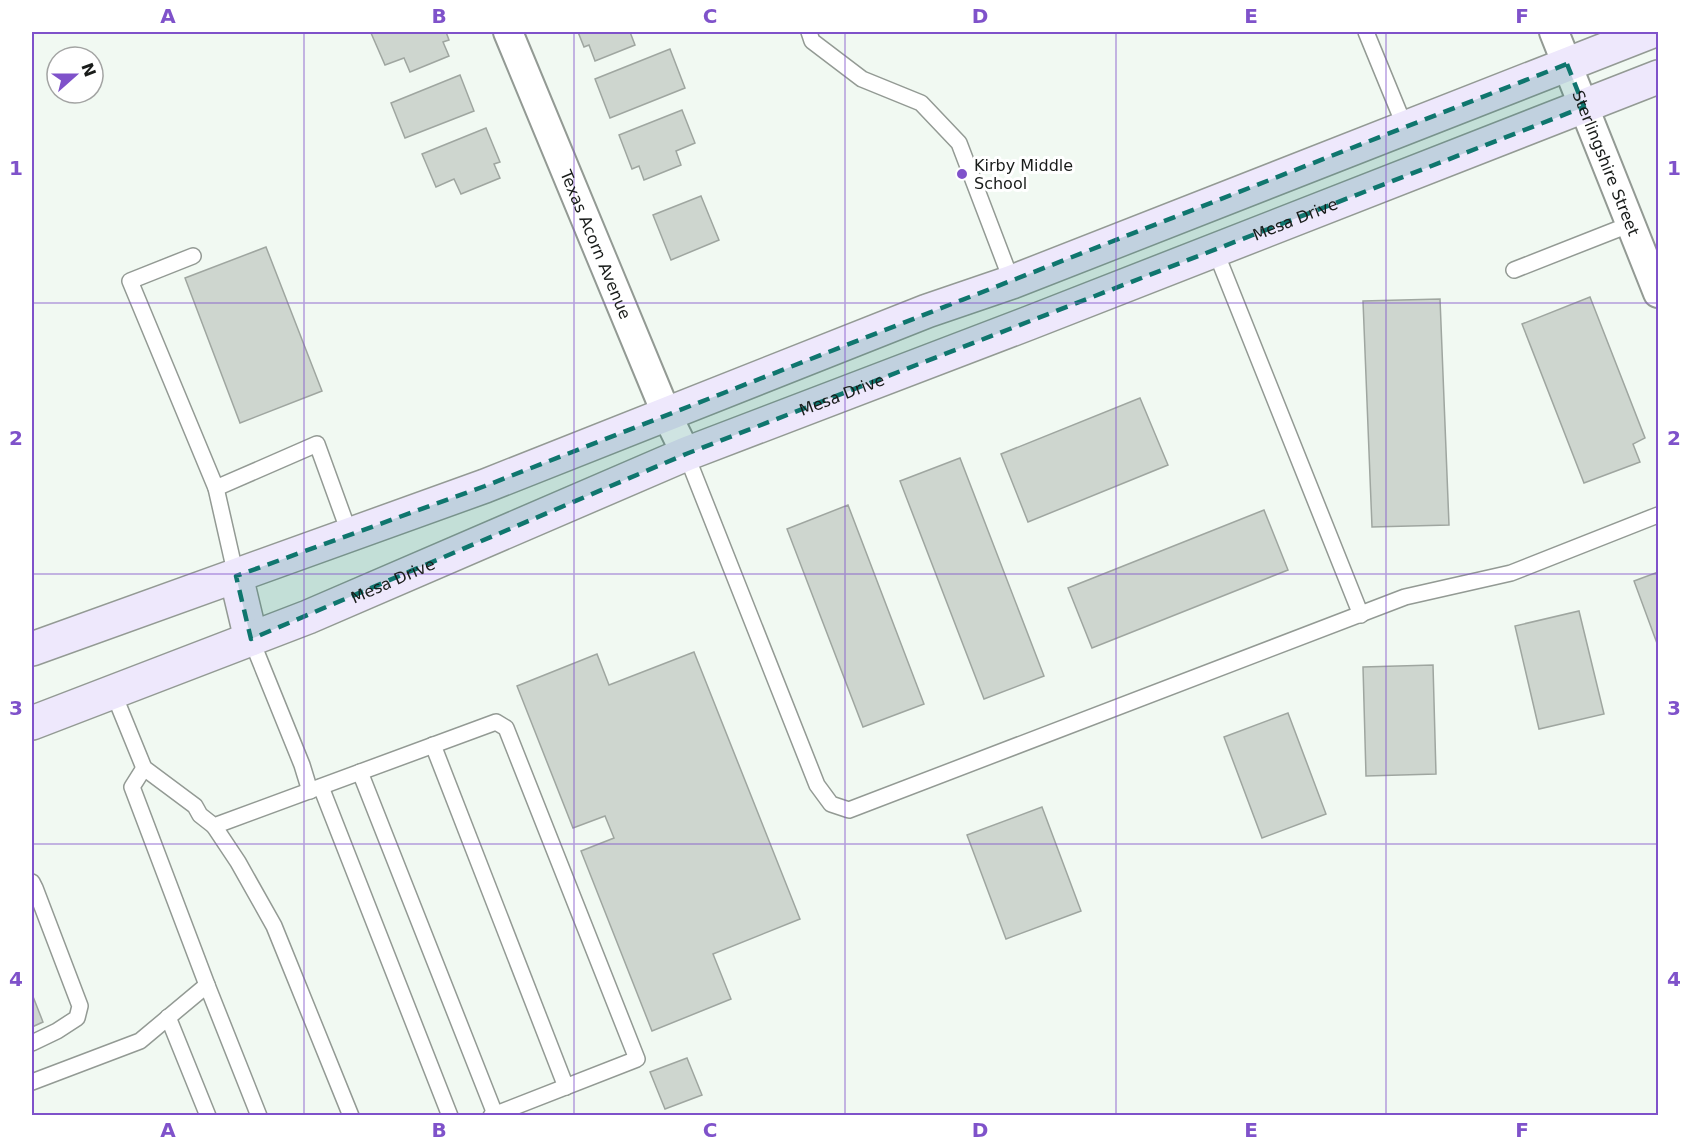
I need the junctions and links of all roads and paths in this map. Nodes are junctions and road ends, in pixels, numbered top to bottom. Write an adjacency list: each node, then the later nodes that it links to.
1 (508, 32): 17 (street, Texas Acorn Avenue)
2 (808, 32): 14 (lane)
3 (1366, 32): 9 (lane)
4 (1554, 32): 6 (street, Sterlingshire Street)
5 (1650, 32): 6 (main road)
6 (1567, 64): 8 (street, Sterlingshire Street); 9 (main road)
7 (1659, 77): 8 (main road, Mesa Drive)
8 (1584, 107): 10 (street, Sterlingshire Street); 11 (main road, Mesa Drive)
9 (1406, 128): 14 (main road)
10 (1630, 224): 13 (lane); 15 (street, Sterlingshire Street)
11 (1215, 250): 16 (main road, Mesa Drive); 23 (lane)
12 (193, 256): 19 (lane)
13 (1514, 270)
14 (1012, 282): 16 (main road); 17 (main road)
15 (1659, 293)
16 (1029, 323): 18 (main road, Mesa Drive)
17 (666, 413): 18 (street, Texas Acorn Avenue); 21 (main road)
18 (686, 454): 23 (lane); 24 (main road, Mesa Drive)
19 (216, 488): 21 (lane); 22 (lane)
20 (1659, 515): 23 (lane)
21 (350, 535): 22 (main road)
22 (236, 576): 24 (main road); 25 (main road)
23 (1360, 615)
24 (251, 639): 26 (main road, Mesa Drive); 31 (lane)
25 (32, 649)
26 (113, 692): 27 (main road, Mesa Drive); 29 (lane)
27 (32, 723)
28 (433, 745): 30 (lane); 38 (lane); 38 (lane)
29 (144, 768): 32 (lane); 34 (lane)
30 (360, 772): 31 (lane); 39 (lane)
31 (315, 789): 32 (lane); 43 (lane)
32 (214, 826): 42 (lane)
33 (32, 882): 36 (lane)
34 (207, 985): 35 (lane); 41 (lane)
35 (168, 1017): 37 (lane); 40 (lane)
36 (32, 1043)
37 (32, 1082)
38 (566, 1087): 39 (lane)
39 (493, 1115)
40 (208, 1116)
41 (259, 1116)
42 (351, 1116)
43 (450, 1116)

